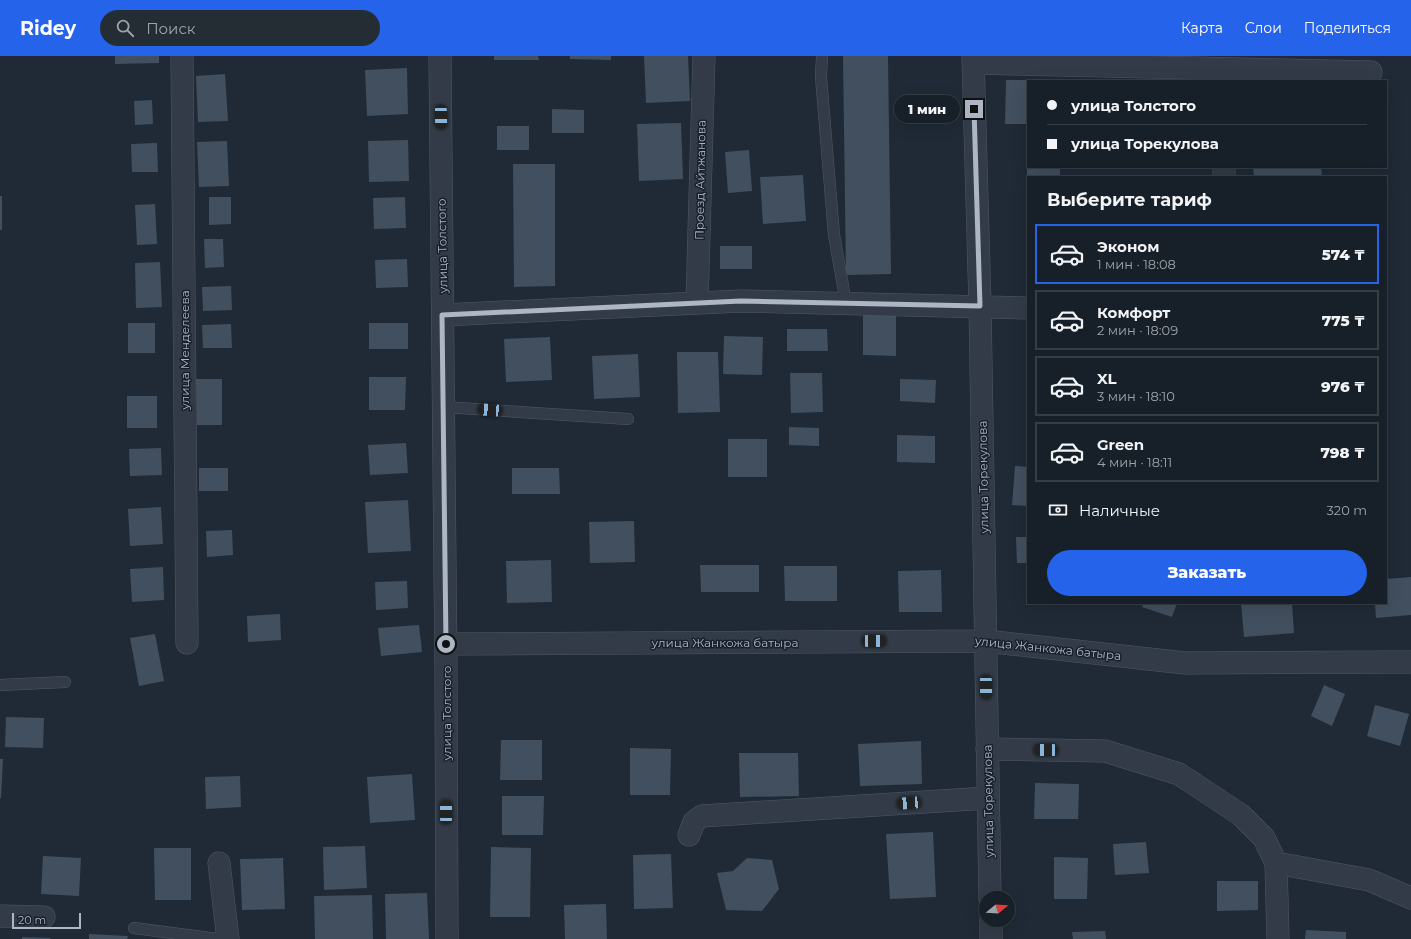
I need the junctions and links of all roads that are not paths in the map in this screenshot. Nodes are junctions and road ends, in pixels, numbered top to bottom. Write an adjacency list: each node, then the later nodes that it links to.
1 (182, 56): 15 (street, улица Менделеева)
2 (440, 56): 11 (street, улица Толстого)
3 (704, 56): 7 (street, Проезд Айтжанова)
4 (822, 56): 8 (lane)
5 (973, 60): 6 (street); 9 (street, улица Торекулова)
6 (1371, 72)
7 (697, 303): 8 (street); 11 (street)
8 (846, 303): 9 (street)
9 (980, 306): 10 (street); 14 (street, улица Торекулова)
10 (1027, 308)
11 (442, 315): 12 (street, улица Толстого)
12 (444, 407): 13 (lane); 16 (street, улица Толстого)
13 (628, 419)
14 (985, 641): 16 (street, улица Жанкожа батыра); 17 (street, улица Жанкожа батыра); 20 (street, улица Торекулова)
15 (187, 644)
16 (446, 644): 33 (street, улица Толстого)
17 (1411, 662)
18 (65, 682): 19 (lane)
19 (0, 685)
20 (987, 749): 21 (street, улица Торекулова); 24 (street)
21 (988, 798): 22 (street); 25 (street, улица Торекулова)
22 (689, 835)
23 (218, 863): 32 (street)
24 (1276, 863): 26 (street); 35 (street)
25 (990, 891)
26 (1411, 898)
27 (0, 916): 28 (street)
28 (44, 917)
29 (991, 927): 34 (street)
30 (134, 928): 31 (lane)
31 (218, 939)
32 (228, 939)
33 (446, 939)
34 (991, 939)
35 (1278, 939)

